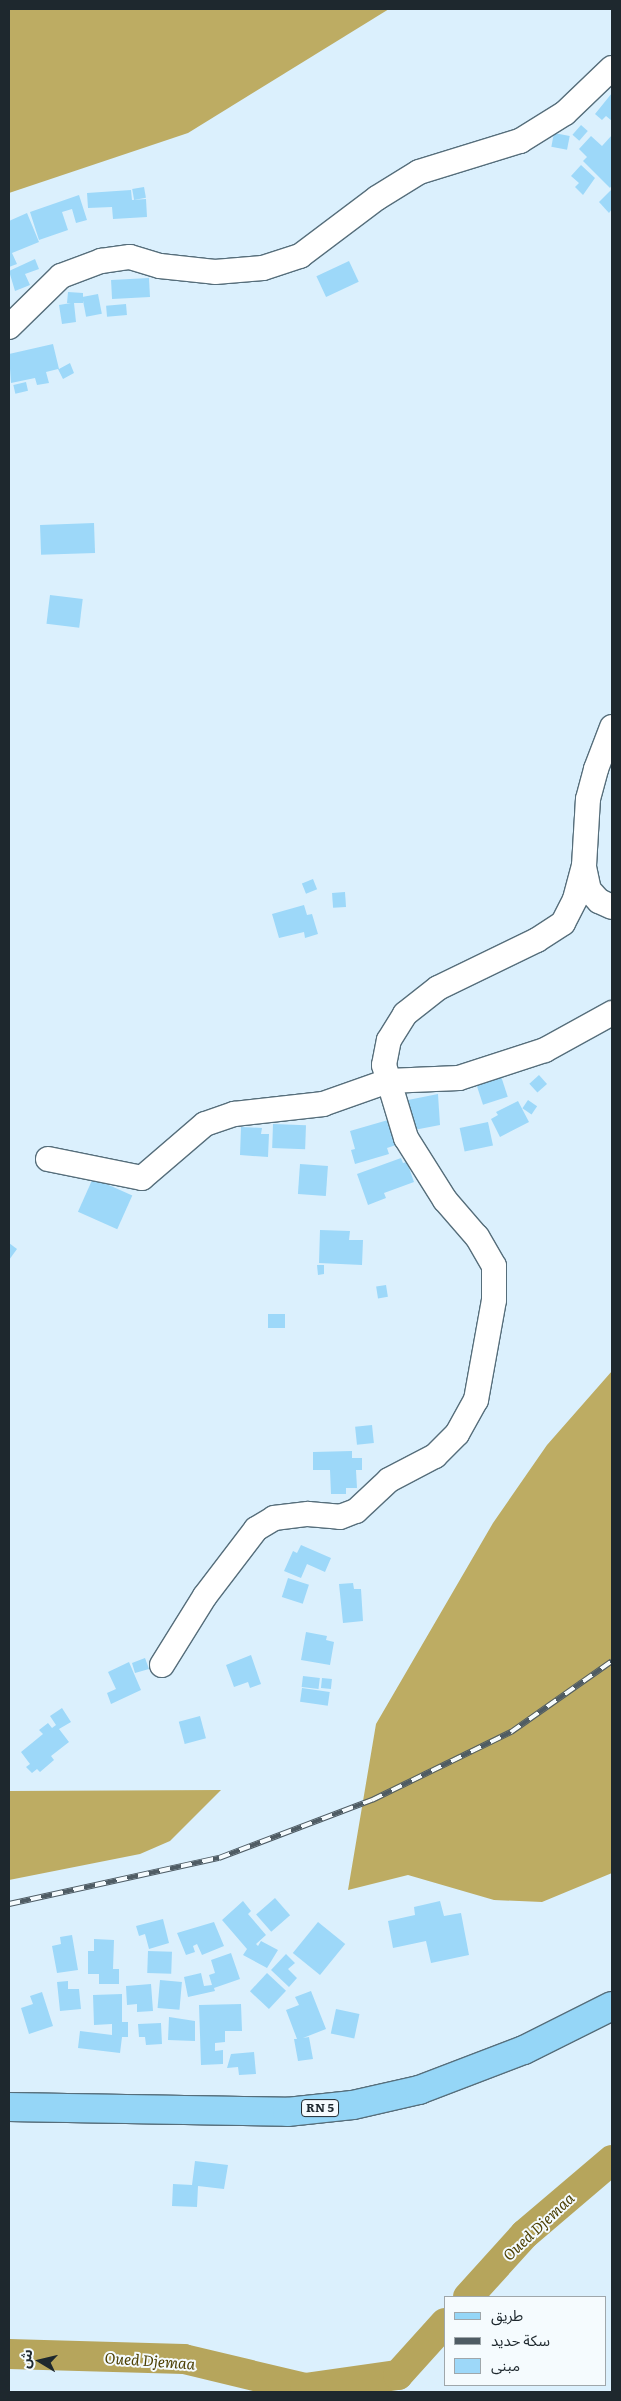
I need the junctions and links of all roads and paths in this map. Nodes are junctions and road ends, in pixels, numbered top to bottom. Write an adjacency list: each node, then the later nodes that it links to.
1 (612, 68): 2 (street)
2 (18, 309): 3 (street)
3 (9, 328)
4 (612, 727): 5 (street)
5 (584, 866): 6 (street); 8 (street)
6 (612, 907)
7 (612, 1012): 8 (street)
8 (388, 1081): 9 (street); 10 (street)
9 (48, 1159)
10 (162, 1665)
11 (612, 2006): 12 (main road, RN 5)
12 (9, 2107)

